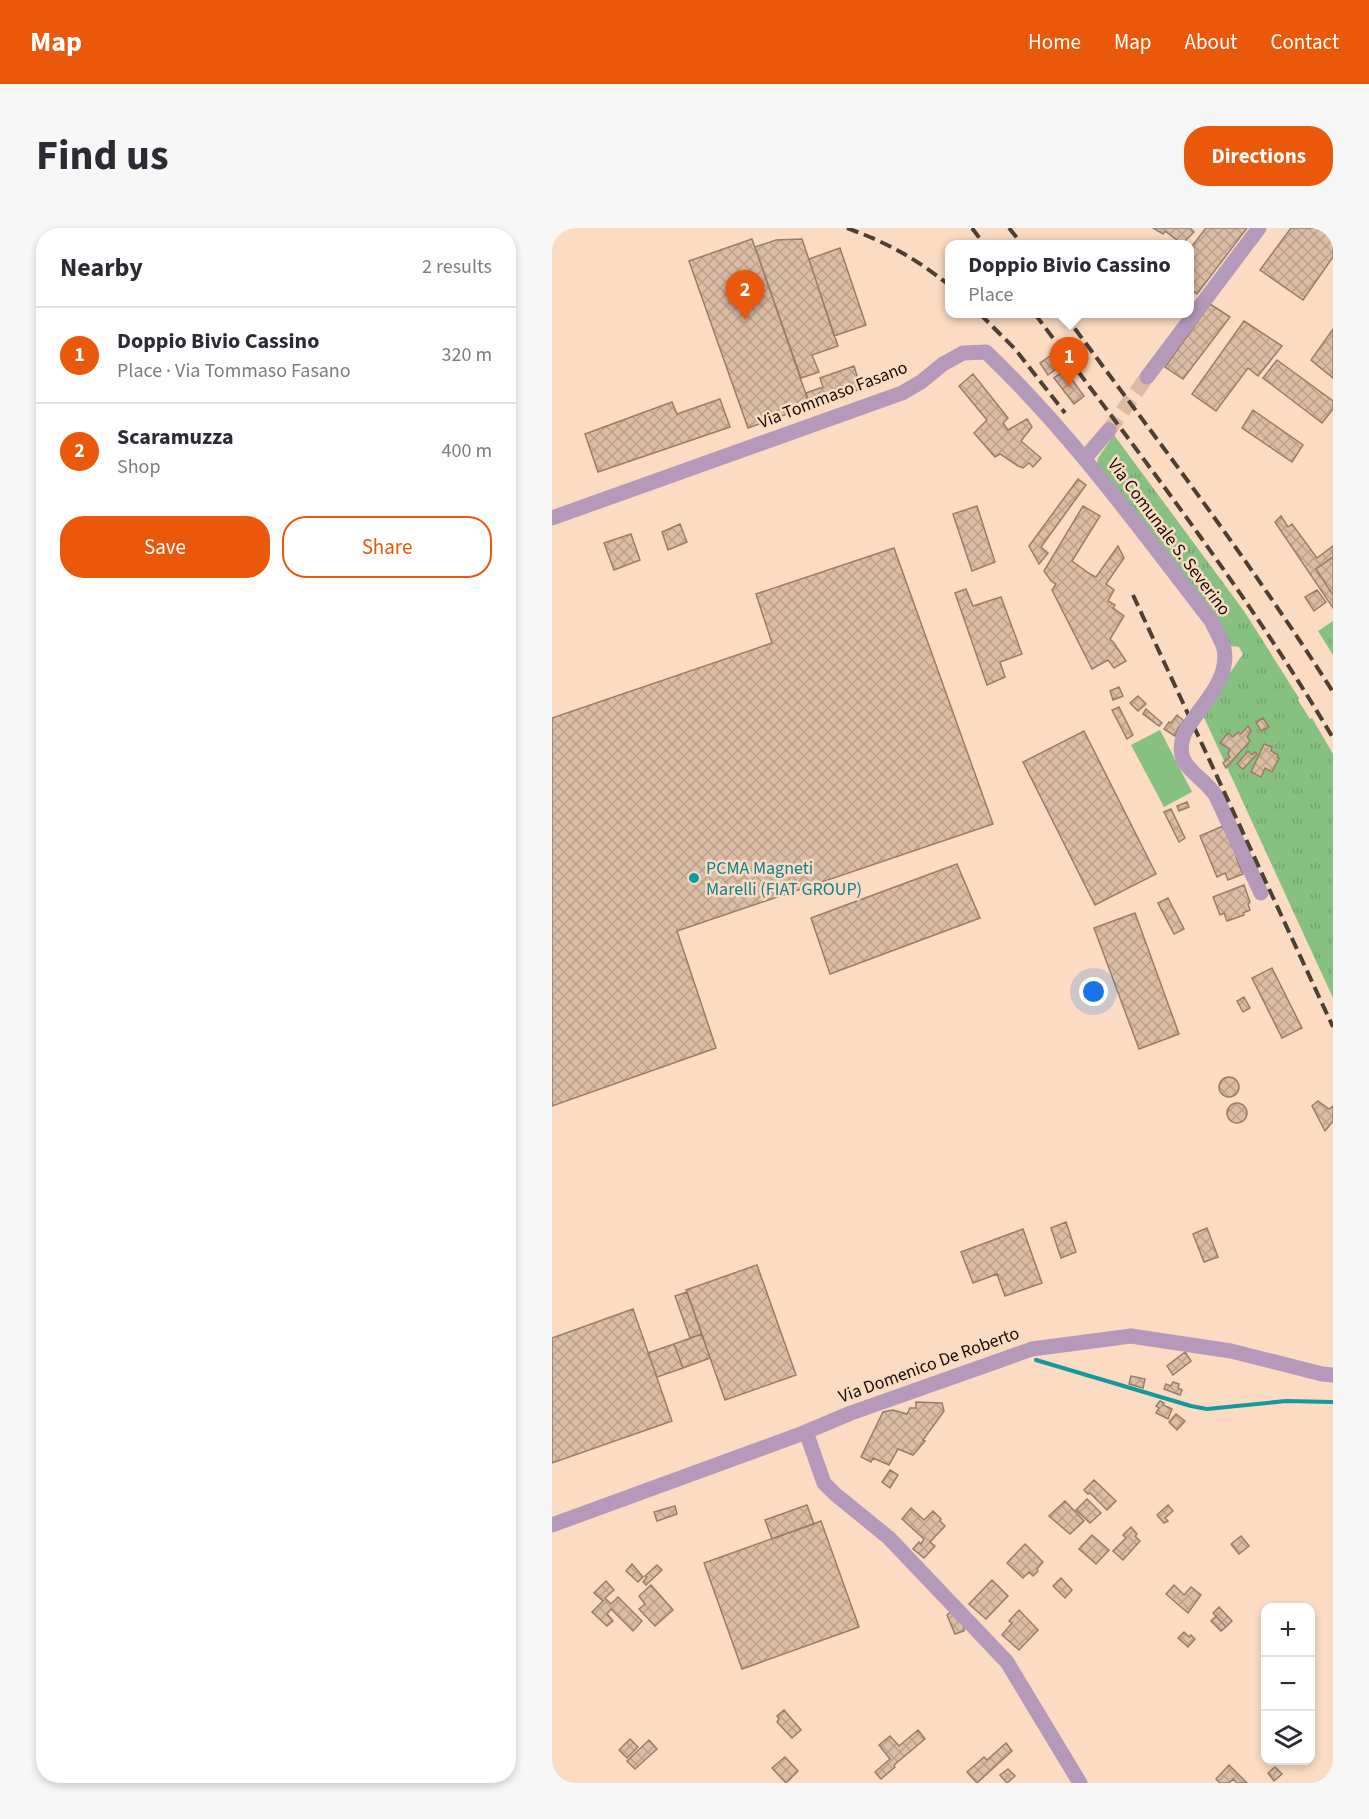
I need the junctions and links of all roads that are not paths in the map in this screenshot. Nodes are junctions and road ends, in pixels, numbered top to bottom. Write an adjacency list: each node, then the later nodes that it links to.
1 (1258, 228): 2 (street)
2 (1194, 314)
3 (1191, 318): 4 (street)
4 (1147, 377)
5 (1109, 430): 6 (street)
6 (1085, 458): 7 (street, Via Tommaso Fasano); 8 (street, Via Comunale S. Severino, bridge)
7 (552, 518)
8 (1261, 893)
9 (1333, 1375): 10 (street, Via Domenico De Roberto)
10 (806, 1432): 11 (street, Via Domenico De Roberto); 12 (street)
11 (552, 1525)
12 (1080, 1783)

